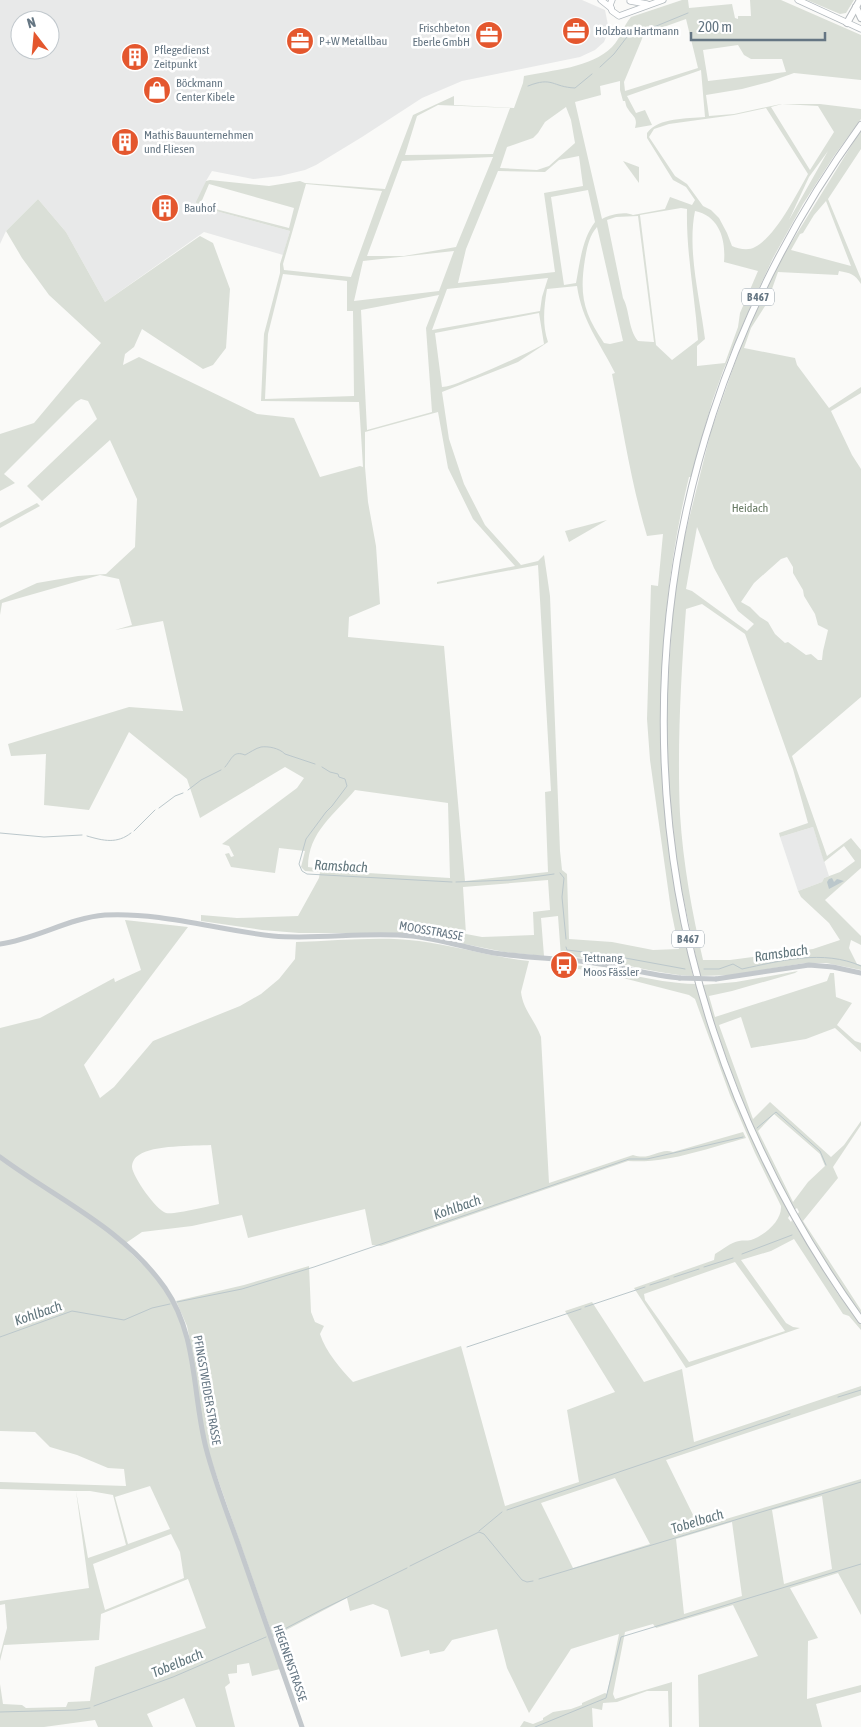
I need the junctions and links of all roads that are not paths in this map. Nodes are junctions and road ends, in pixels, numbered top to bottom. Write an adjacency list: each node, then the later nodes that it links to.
1 (601, 0): 8 (main road)
2 (612, 0): 8 (main road)
3 (663, 0): 7 (main road)
4 (798, 0): 11 (main road)
5 (629, 1): 7 (main road); 9 (main road)
6 (858, 3): 10 (main road); 11 (main road)
7 (649, 4): 9 (main road)
8 (611, 8): 9 (main road)
9 (629, 11)
10 (861, 18)
11 (847, 23): 12 (main road)
12 (861, 29)
13 (861, 125): 17 (main road, B 467)
14 (0, 944): 15 (street, MOOSSTRASSE, bridge)
15 (861, 972)
16 (0, 1157): 18 (street, PFINGSTWEIDER STRASSE)
17 (861, 1320)
18 (260, 1606): 19 (street, HEGENENSTRASSE)
19 (302, 1727)

